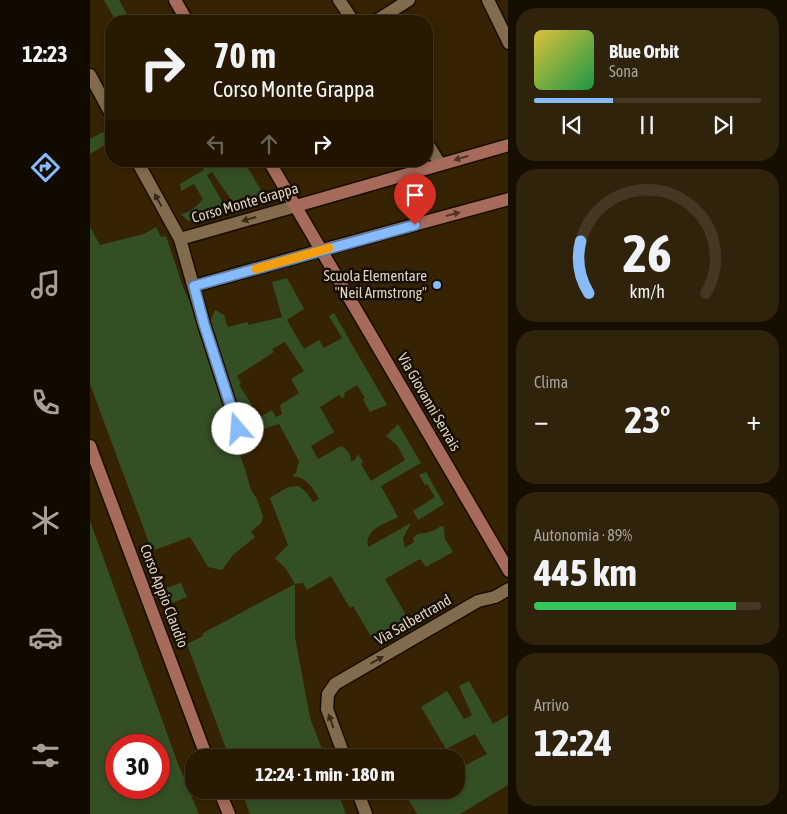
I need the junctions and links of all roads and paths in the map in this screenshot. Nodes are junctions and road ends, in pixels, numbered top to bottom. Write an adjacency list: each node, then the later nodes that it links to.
1 (175, 0): 5 (street)
2 (339, 0): 6 (street)
3 (409, 0): 7 (street)
4 (488, 0): 8 (street)
5 (184, 15)
6 (348, 15)
7 (385, 15)
8 (508, 43)
9 (90, 75): 10 (street)
10 (105, 103)
11 (508, 145): 13 (street, Corso Monte Grappa, one-way to 13)
12 (433, 152): 13 (street)
13 (440, 164): 14 (street, Corso Monte Grappa)
14 (433, 166)
15 (140, 167): 20 (street, one-way to 15)
16 (273, 167): 19 (street, Via Giovanni Servais)
17 (430, 167): 19 (street, Corso Monte Grappa)
18 (508, 199): 21 (street, one-way to 18)
19 (296, 206): 20 (street, Corso Monte Grappa, one-way to 20); 21 (street, Via Giovanni Servais)
20 (180, 239): 22 (street, Corso Monte Grappa)
21 (322, 250): 22 (street); 25 (street, Via Giovanni Servais)
22 (194, 286): 23 (street, Corso Monte Grappa)
23 (238, 429)
24 (90, 446): 27 (street, Corso Appio Claudio)
25 (508, 571)
26 (508, 589): 28 (street, Via Salbertrand, one-way to 26)
27 (204, 749)
28 (342, 749)
29 (223, 799): 31 (street)
30 (360, 799): 32 (street)
31 (229, 814)
32 (366, 814)

